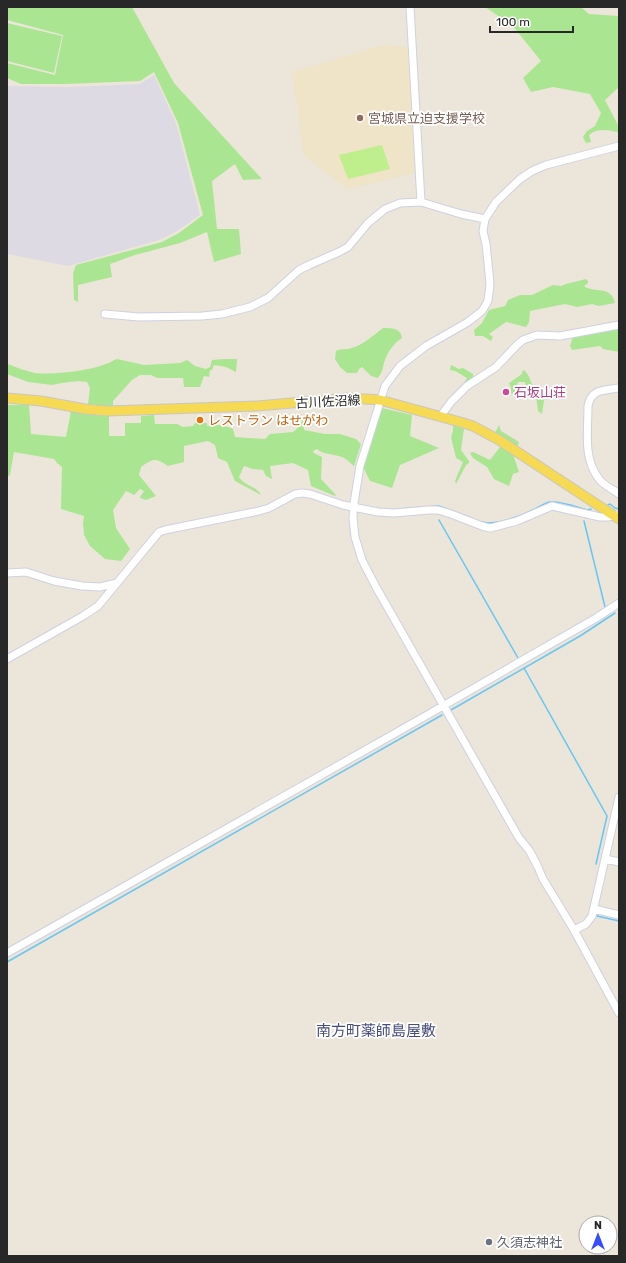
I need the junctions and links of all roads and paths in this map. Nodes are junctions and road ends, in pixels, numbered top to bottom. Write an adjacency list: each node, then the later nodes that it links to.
1 (410, 7): 3 (street)
2 (619, 146): 4 (street)
3 (422, 202): 4 (street); 5 (street)
4 (484, 219): 9 (street)
5 (105, 314)
6 (619, 325): 10 (street)
7 (619, 388): 11 (street)
8 (7, 398): 9 (main road, 古川佐沼線)
9 (380, 400): 10 (main road, 古川佐沼線); 12 (street)
10 (440, 417): 13 (main road, 古川佐沼線)
11 (619, 494)
12 (354, 507): 13 (street); 15 (street); 18 (street)
13 (618, 516)
14 (7, 573): 15 (street)
15 (117, 583): 17 (street)
16 (619, 603): 18 (street)
17 (7, 660)
18 (443, 705): 24 (street); 25 (street)
19 (619, 797): 20 (street)
20 (604, 859): 21 (street); 22 (street)
21 (619, 862)
22 (594, 909): 23 (street); 24 (street)
23 (619, 915)
24 (574, 930): 26 (street)
25 (7, 953)
26 (619, 1013)

